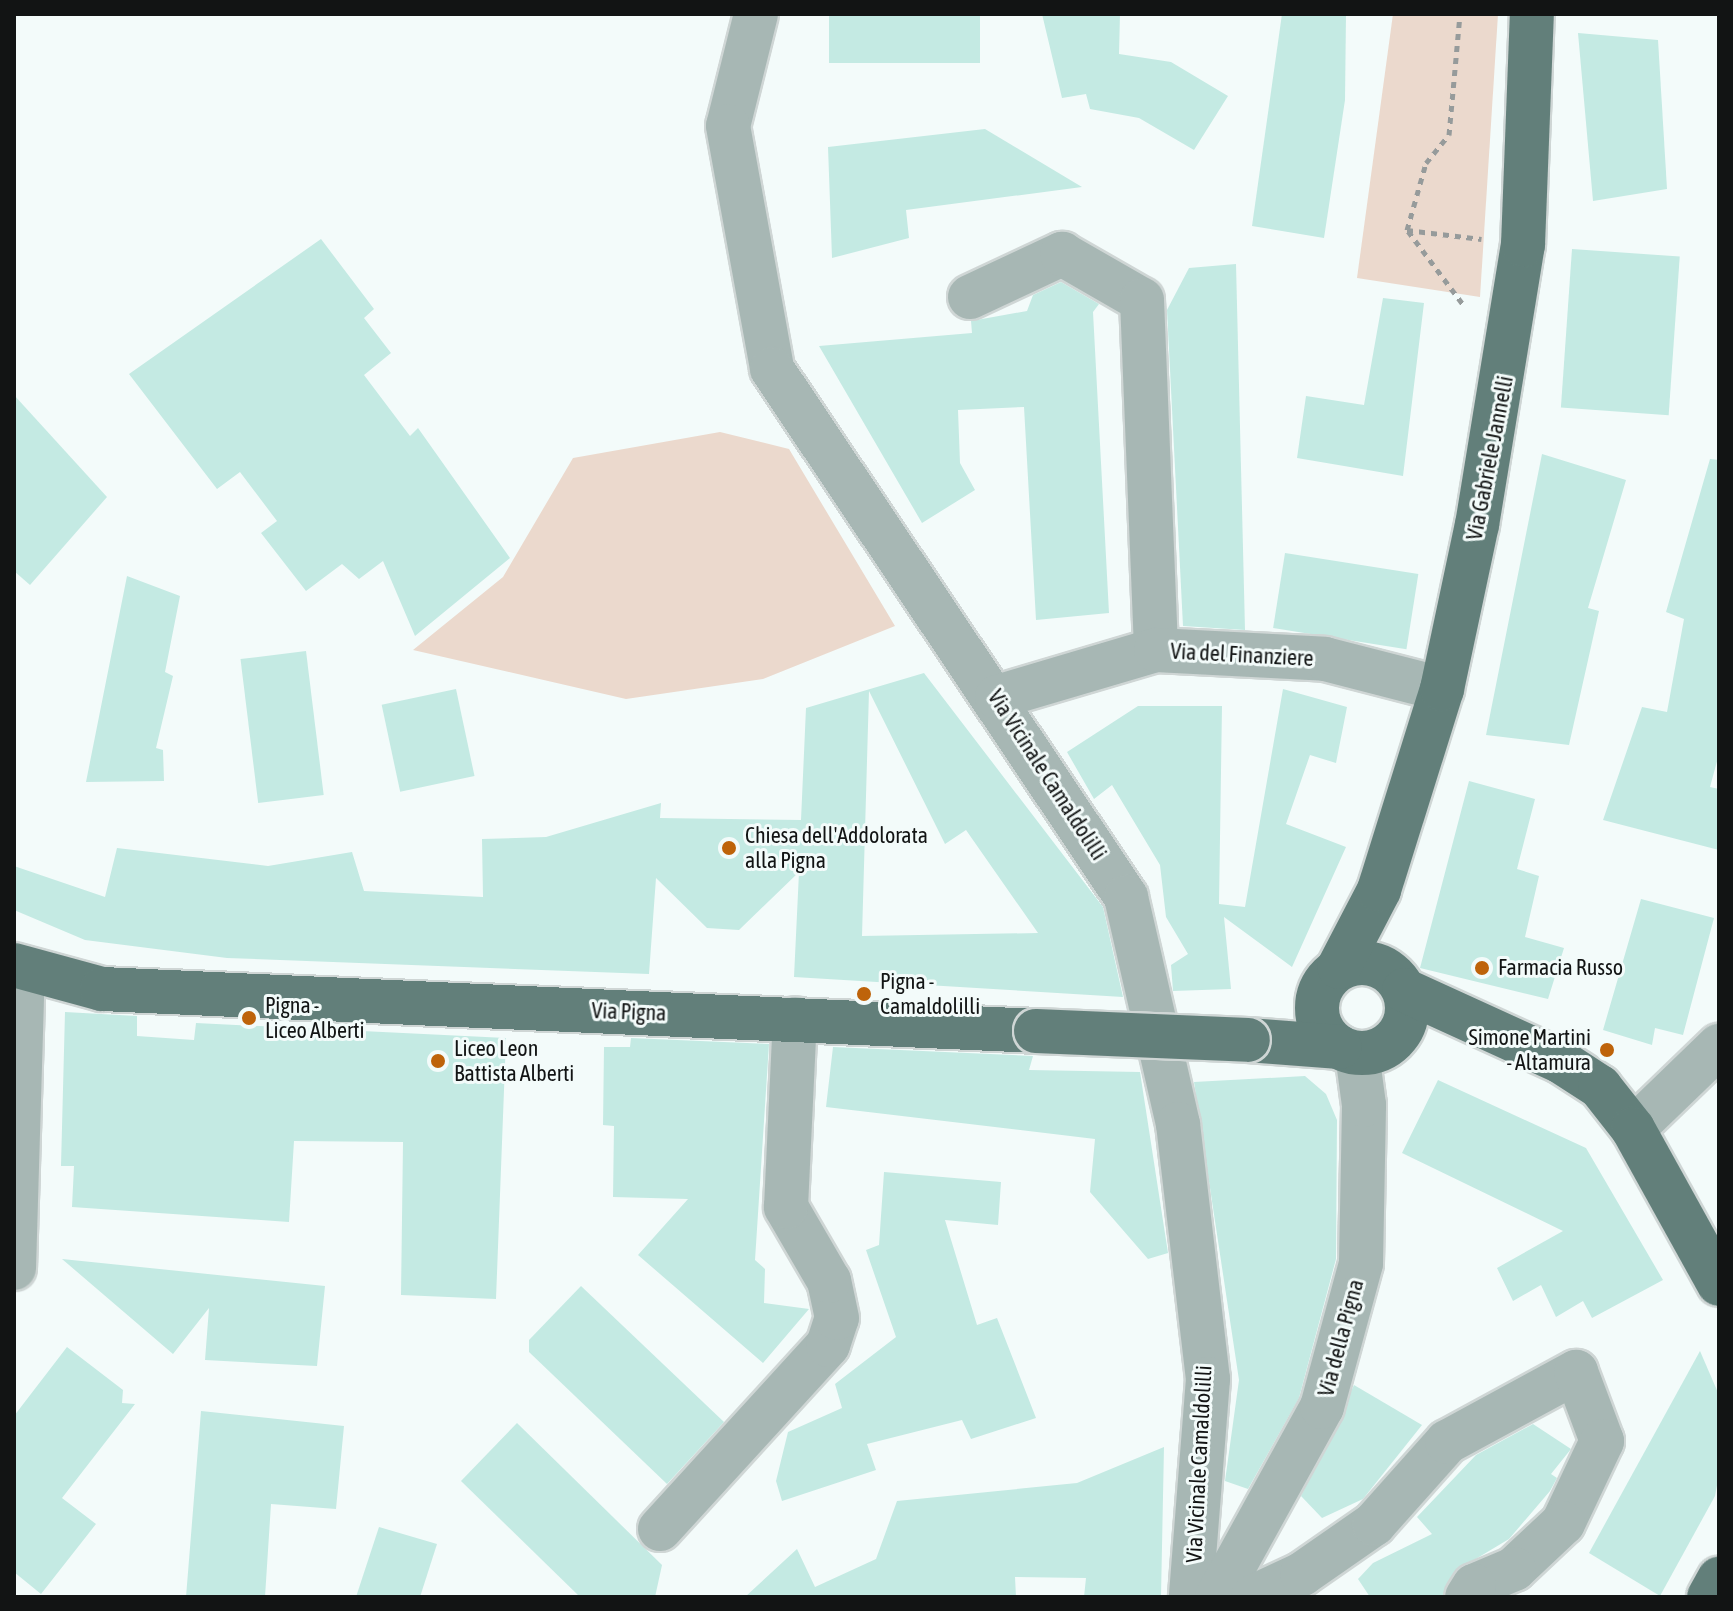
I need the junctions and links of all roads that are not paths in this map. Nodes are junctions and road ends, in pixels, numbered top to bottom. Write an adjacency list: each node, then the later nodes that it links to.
1 (756, 14): 6 (street, Via Vicinale Camaldolilli)
2 (1532, 14): 5 (main road, Via Gabriele Jannelli)
3 (970, 297): 4 (street)
4 (1156, 650): 5 (street, Via del Finanziere); 6 (street, Via del Finanziere)
5 (1442, 689): 7 (main road, Via Gabriele Jannelli)
6 (997, 697): 22 (street, Via Vicinale Camaldolilli)
7 (1379, 890): 9 (main road, Via Gabriele Jannelli); 10 (main road, Via Gabriele Jannelli)
8 (18, 969): 11 (main road, Via Pigna); 18 (street)
9 (1393, 978): 10 (main road); 12 (main road); 13 (main road)
10 (1328, 985): 14 (main road, Via Pigna); 15 (main road)
11 (795, 1019): 14 (main road, Via Pigna, bridge); 20 (street)
12 (1472, 1026): 13 (main road); 17 (main road)
13 (1398, 1035): 15 (main road)
14 (1248, 1040): 15 (main road, Via Pigna)
15 (1348, 1050): 23 (street, Via della Pigna)
16 (1718, 1050): 17 (street)
17 (1633, 1129): 19 (main road)
18 (14, 1268)
19 (1719, 1284)
20 (660, 1529)
21 (1719, 1579): 26 (main road)
22 (1191, 1597)
23 (1217, 1597)
24 (1253, 1597): 25 (street)
25 (1467, 1597)
26 (1709, 1597)

